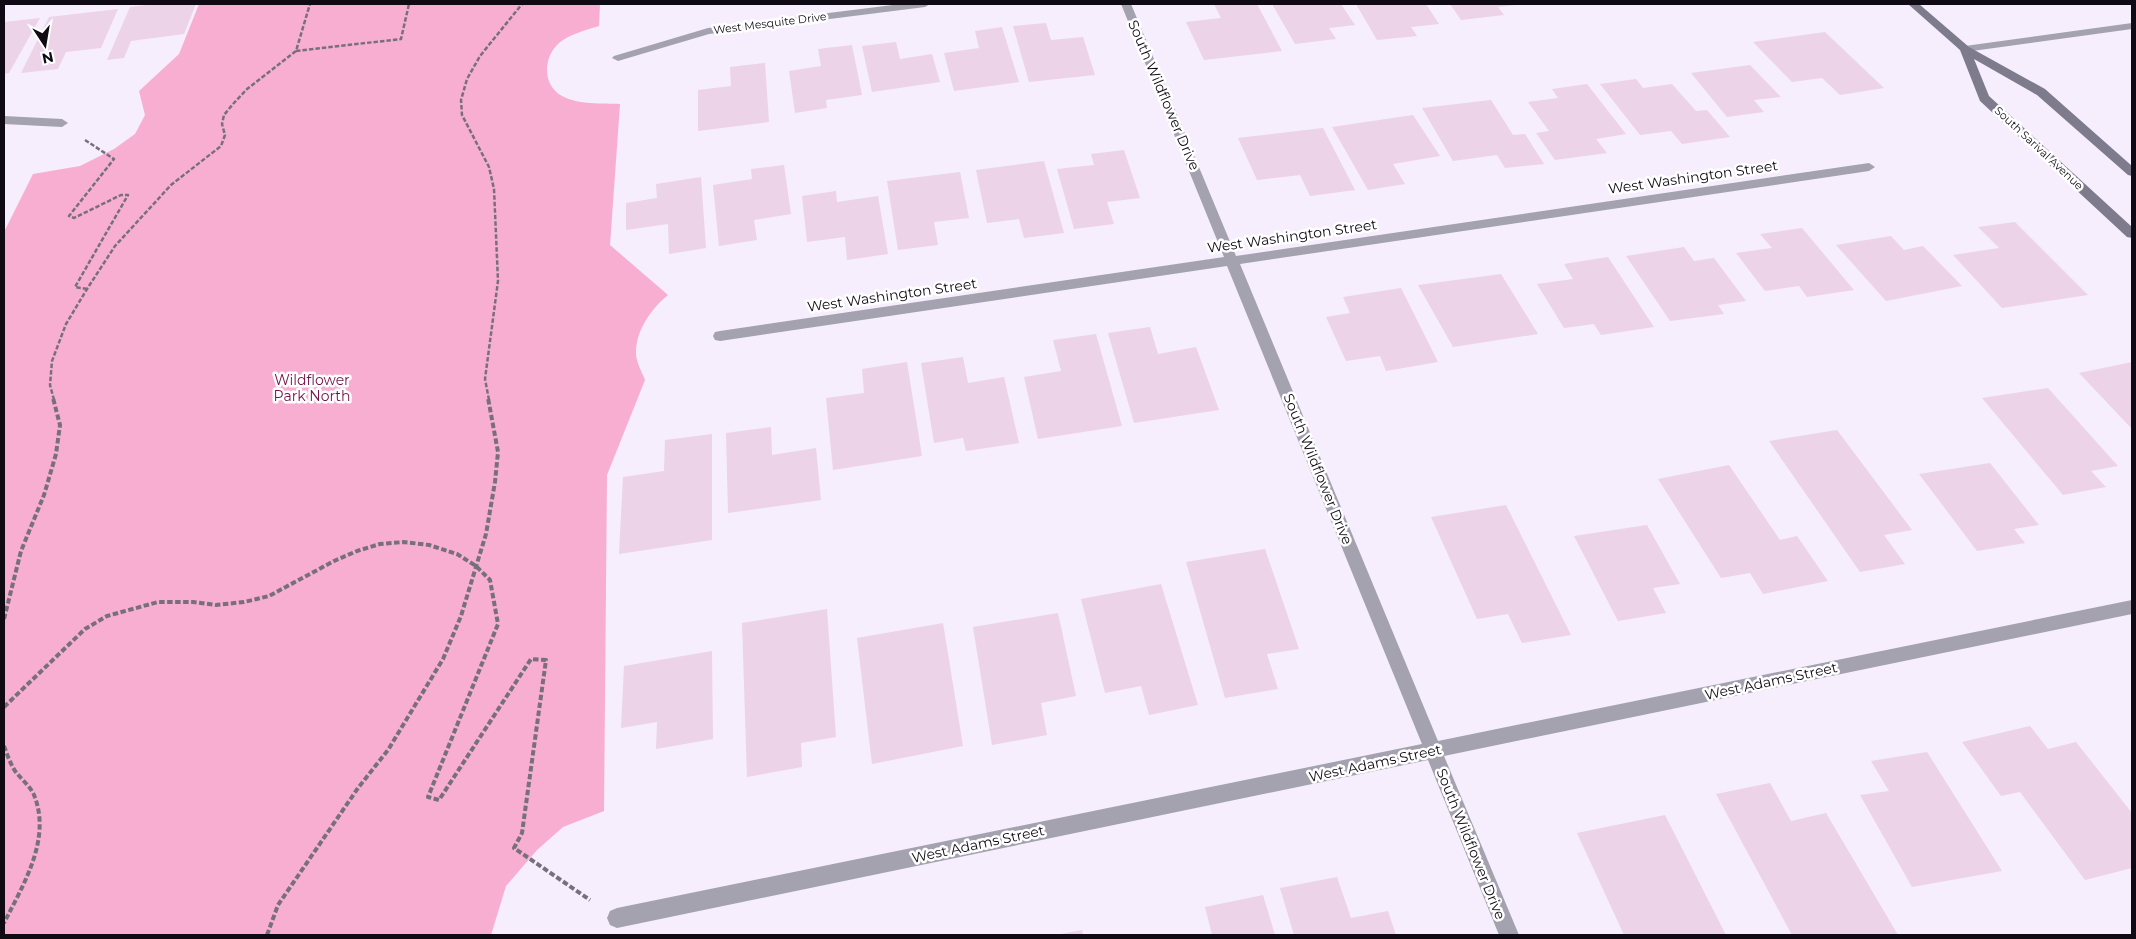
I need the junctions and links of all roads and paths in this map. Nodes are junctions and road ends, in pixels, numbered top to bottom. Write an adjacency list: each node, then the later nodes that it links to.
1 (310, 4): 9 (path)
2 (410, 4): 9 (path)
3 (522, 4): 19 (path)
4 (925, 4): 10 (street, West Mesquite Drive)
5 (1126, 4): 16 (street, South Wildflower Drive)
6 (1914, 4): 8 (main road, South Sarival Avenue)
7 (2132, 26): 8 (street)
8 (1965, 49): 14 (main road, South Sarival Avenue); 15 (main road, South Sarival Avenue)
9 (296, 51): 17 (path)
10 (618, 58)
11 (4, 120): 12 (street)
12 (62, 123): 17 (path)
13 (1869, 167): 16 (street, West Washington Street)
14 (2132, 172)
15 (2132, 234)
16 (1232, 260): 18 (street, West Washington Street); 24 (street, South Wildflower Drive)
17 (86, 289): 21 (path)
18 (720, 336)
19 (476, 566): 22 (path); 25 (path); 27 (path)
20 (2132, 607): 24 (street, West Adams Street)
21 (4, 619)
22 (4, 708)
23 (4, 746): 26 (path)
24 (1433, 751): 25 (street, West Adams Street); 28 (street, South Wildflower Drive)
25 (617, 918)
26 (4, 923)
27 (267, 935)
28 (1509, 935)

